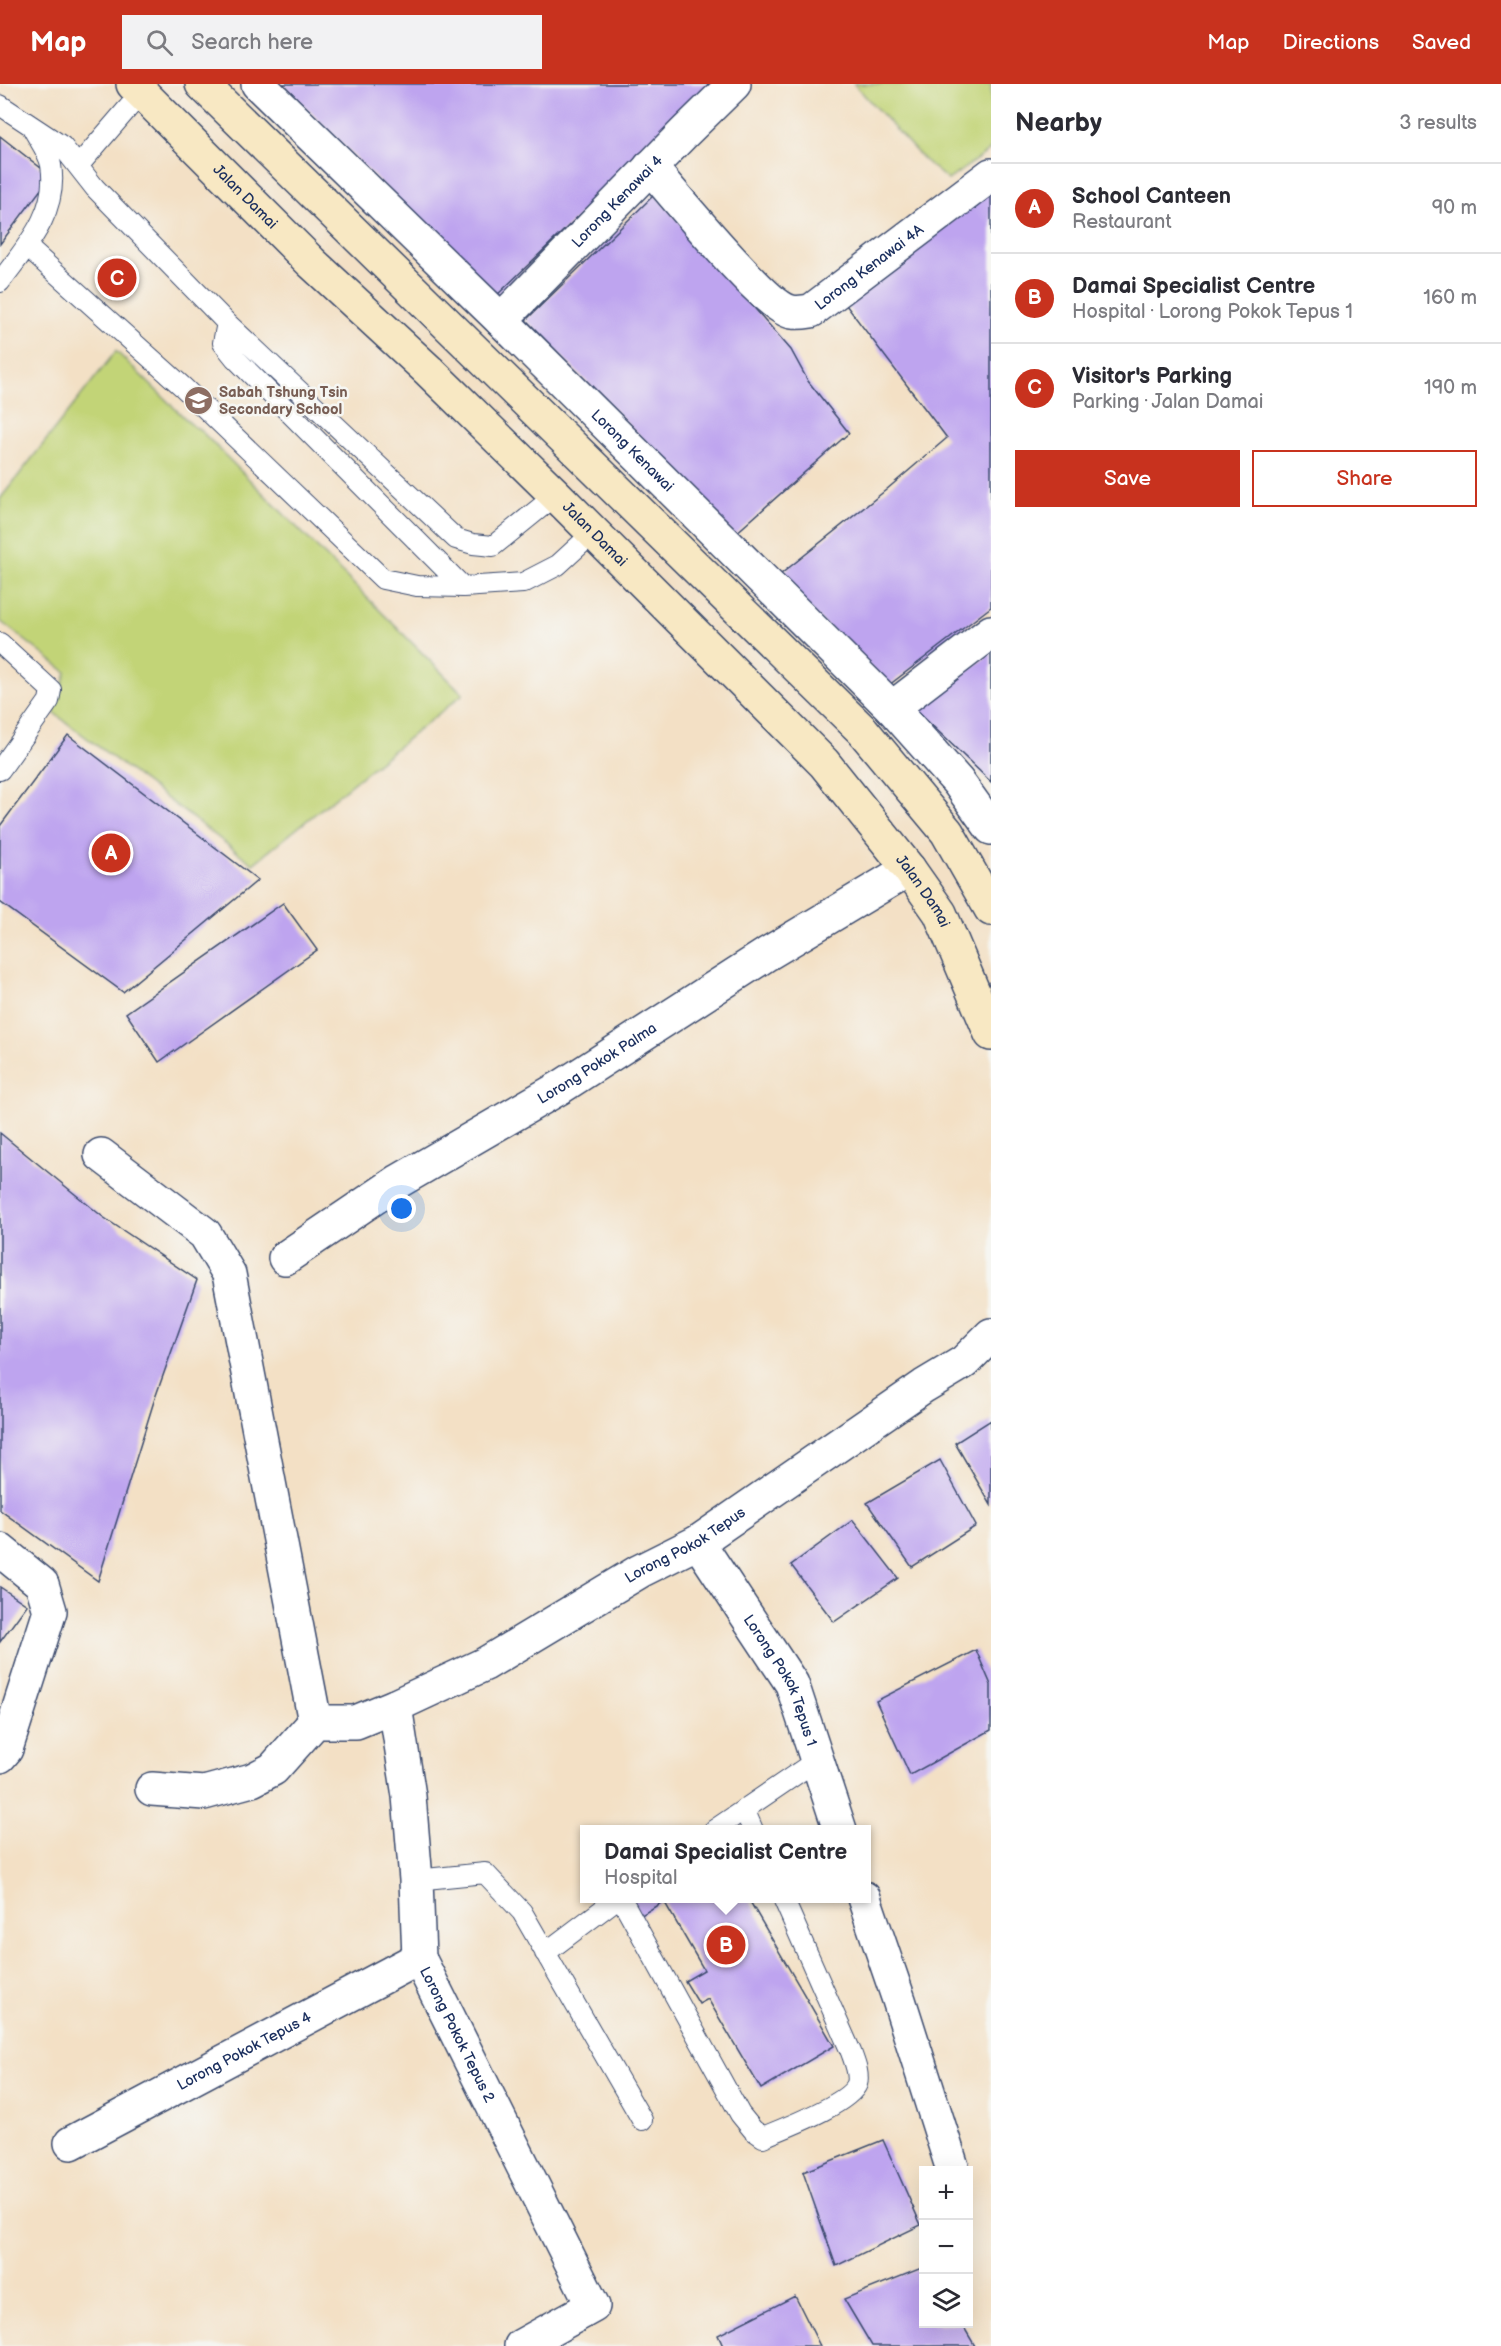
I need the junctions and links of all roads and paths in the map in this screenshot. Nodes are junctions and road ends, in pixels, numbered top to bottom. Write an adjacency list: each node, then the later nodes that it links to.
1 (202, 84): 23 (main road)
2 (258, 84): 12 (street, Lorong Kenawai)
3 (735, 84): 8 (street, Lorong Kenawai 4)
4 (137, 88): 7 (lane); 14 (main road, Jalan Damai)
5 (0, 105): 6 (lane)
6 (31, 124): 7 (lane); 10 (lane)
7 (79, 165): 13 (lane)
8 (650, 166): 9 (street, Lorong Kenawai 4A); 12 (street, Lorong Kenawai 4)
9 (991, 175)
10 (27, 247): 11 (lane); 16 (lane)
11 (0, 282)
12 (501, 320): 19 (street, Lorong Kenawai)
13 (227, 323): 14 (lane); 16 (lane)
14 (556, 495): 15 (main road, Jalan Damai)
15 (594, 532): 16 (lane); 22 (main road, Jalan Damai)
16 (463, 587)
17 (991, 632): 19 (street)
18 (0, 643): 20 (lane)
19 (892, 708): 21 (street, Lorong Kenawai)
20 (0, 770)
21 (991, 828)
22 (909, 869): 24 (main road, Jalan Damai); 26 (street, Lorong Pokok Palma)
23 (991, 909)
24 (991, 1034)
25 (101, 1155): 32 (street)
26 (285, 1258)
27 (991, 1335): 28 (street, Lorong Pokok Tepus)
28 (977, 1359): 29 (street, Lorong Pokok Tepus)
29 (698, 1542): 31 (street, Lorong Pokok Tepus); 34 (street, Lorong Pokok Tepus 1)
30 (0, 1550): 33 (street)
31 (395, 1706): 32 (street, Lorong Pokok Tepus); 40 (street, Lorong Pokok Tepus 2)
32 (315, 1722): 35 (street)
33 (0, 1756)
34 (817, 1760): 36 (lane); 39 (street, Lorong Pokok Tepus 1)
35 (152, 1789)
36 (744, 1809): 37 (lane); 38 (lane)
37 (721, 1825)
38 (751, 1825)
39 (838, 1825)
40 (416, 1880): 45 (lane); 46 (street, Lorong Pokok Tepus 2)
41 (613, 1903): 45 (lane)
42 (621, 1903): 43 (lane)
43 (785, 1903)
44 (865, 1903): 49 (street)
45 (544, 1953): 47 (lane)
46 (418, 1958): 48 (street, Lorong Pokok Tepus 4); 50 (street, Lorong Pokok Tepus 2)
47 (642, 2120)
48 (71, 2143)
49 (952, 2166)
50 (521, 2346)

